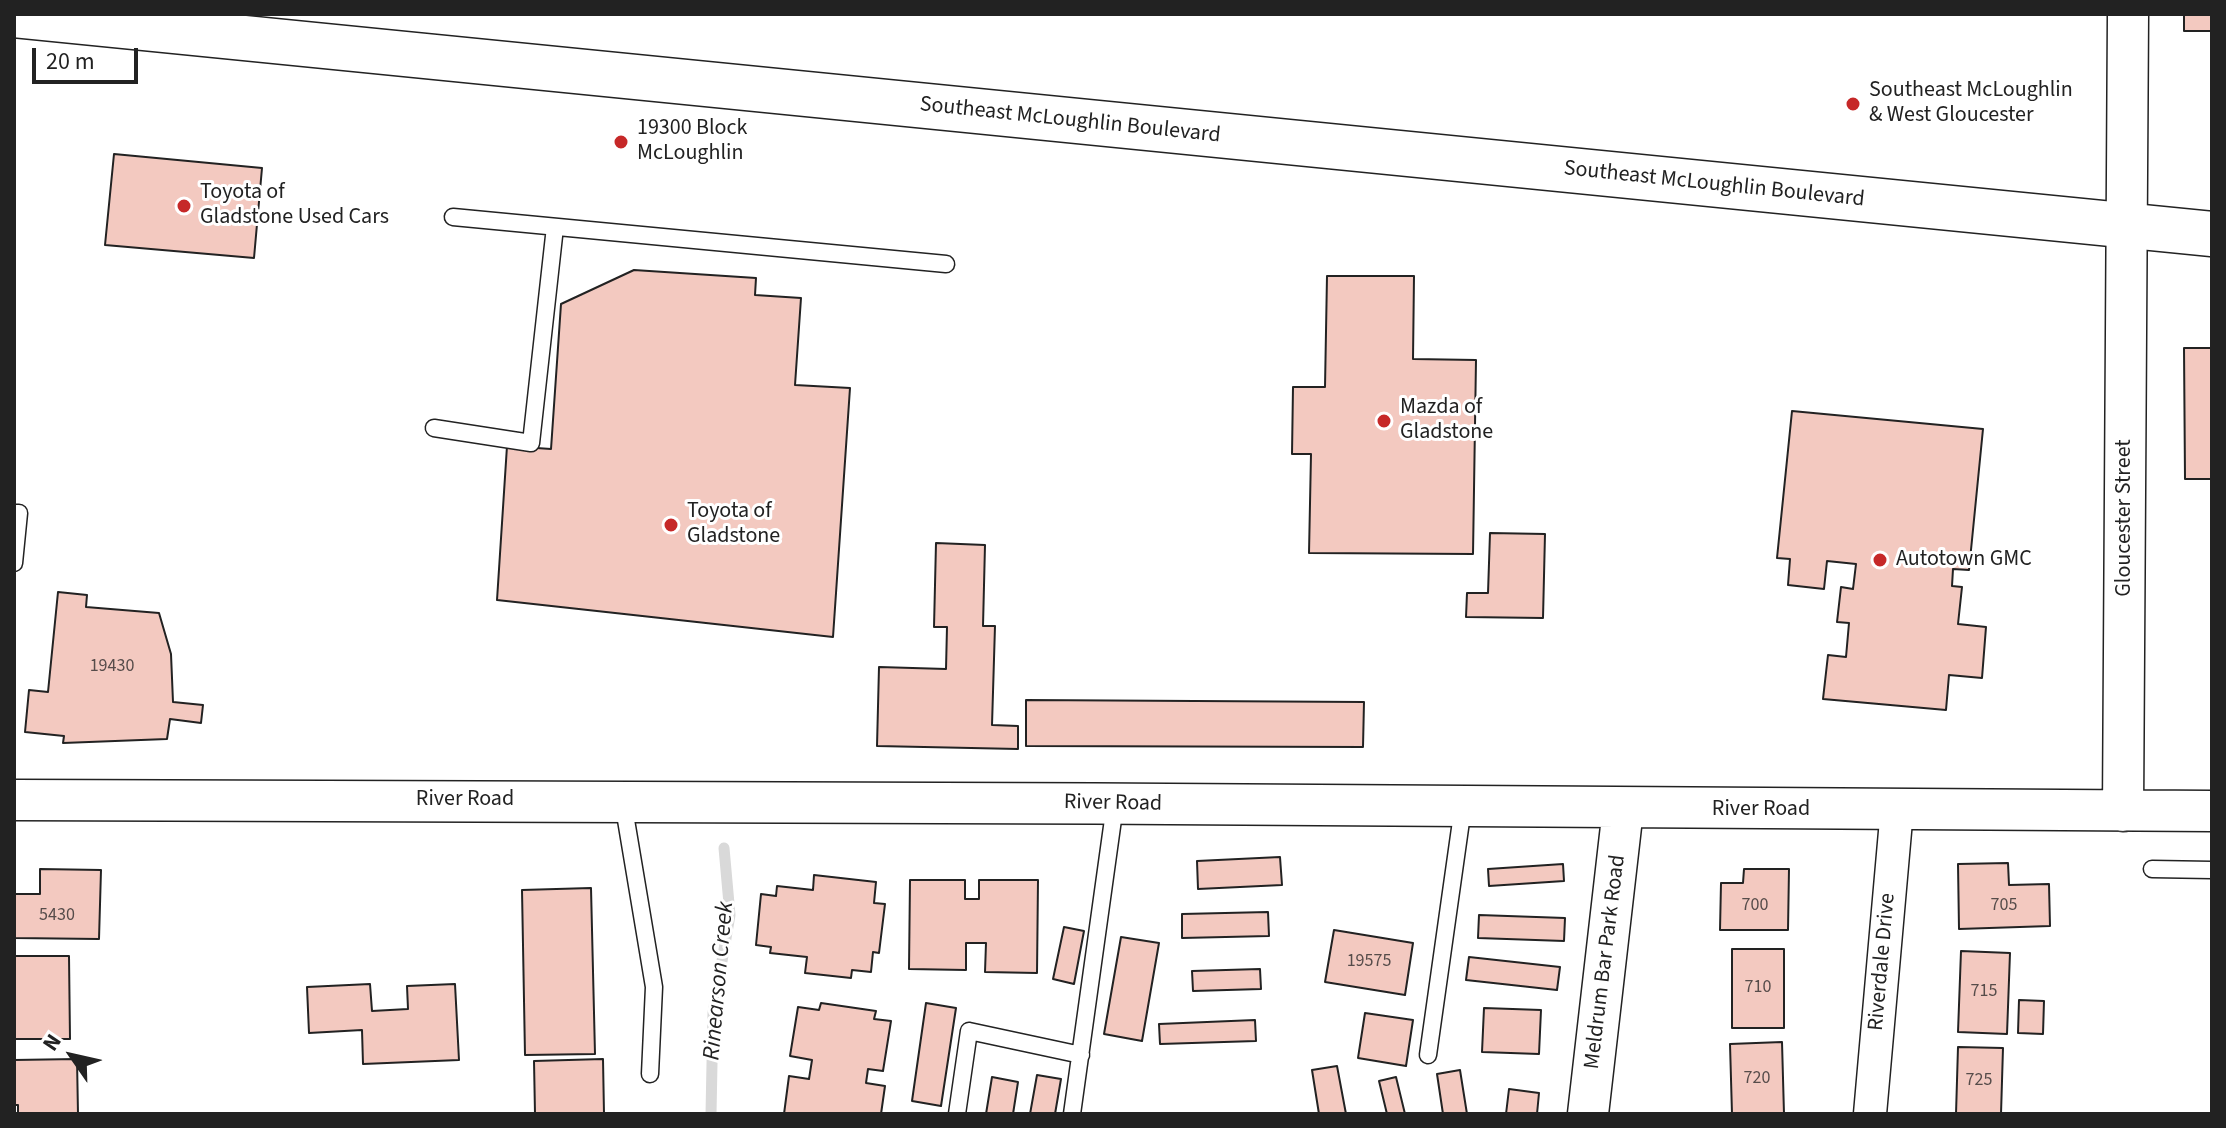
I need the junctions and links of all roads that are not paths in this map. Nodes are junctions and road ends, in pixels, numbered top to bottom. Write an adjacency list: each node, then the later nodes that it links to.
1 (2128, 14): 4 (street, Gloucester Street)
2 (14, 15): 4 (main road, Southeast McLoughlin Boulevard)
3 (453, 217): 5 (lane)
4 (2125, 225): 6 (main road, Southeast McLoughlin Boulevard); 17 (street, Gloucester Street)
5 (555, 227): 7 (lane); 8 (lane)
6 (2212, 234)
7 (946, 264)
8 (434, 428)
9 (14, 513): 10 (lane)
10 (14, 563)
11 (14, 800): 12 (street, River Road)
12 (623, 800): 13 (street, River Road); 23 (lane)
13 (1115, 805): 14 (street, River Road); 21 (lane)
14 (1463, 807): 15 (street, River Road); 22 (lane)
15 (1623, 809): 16 (street, River Road); 26 (street, Meldrum Bar Park Road)
16 (1897, 809): 17 (street, River Road); 27 (street, Riverdale Drive)
17 (2123, 811): 18 (street, River Road)
18 (2212, 811)
19 (2152, 869): 20 (lane)
20 (2212, 870)
21 (1081, 1055): 24 (lane); 25 (lane)
22 (1428, 1055)
23 (650, 1074)
24 (957, 1114)
25 (1072, 1114)
26 (1588, 1114)
27 (1870, 1114)

